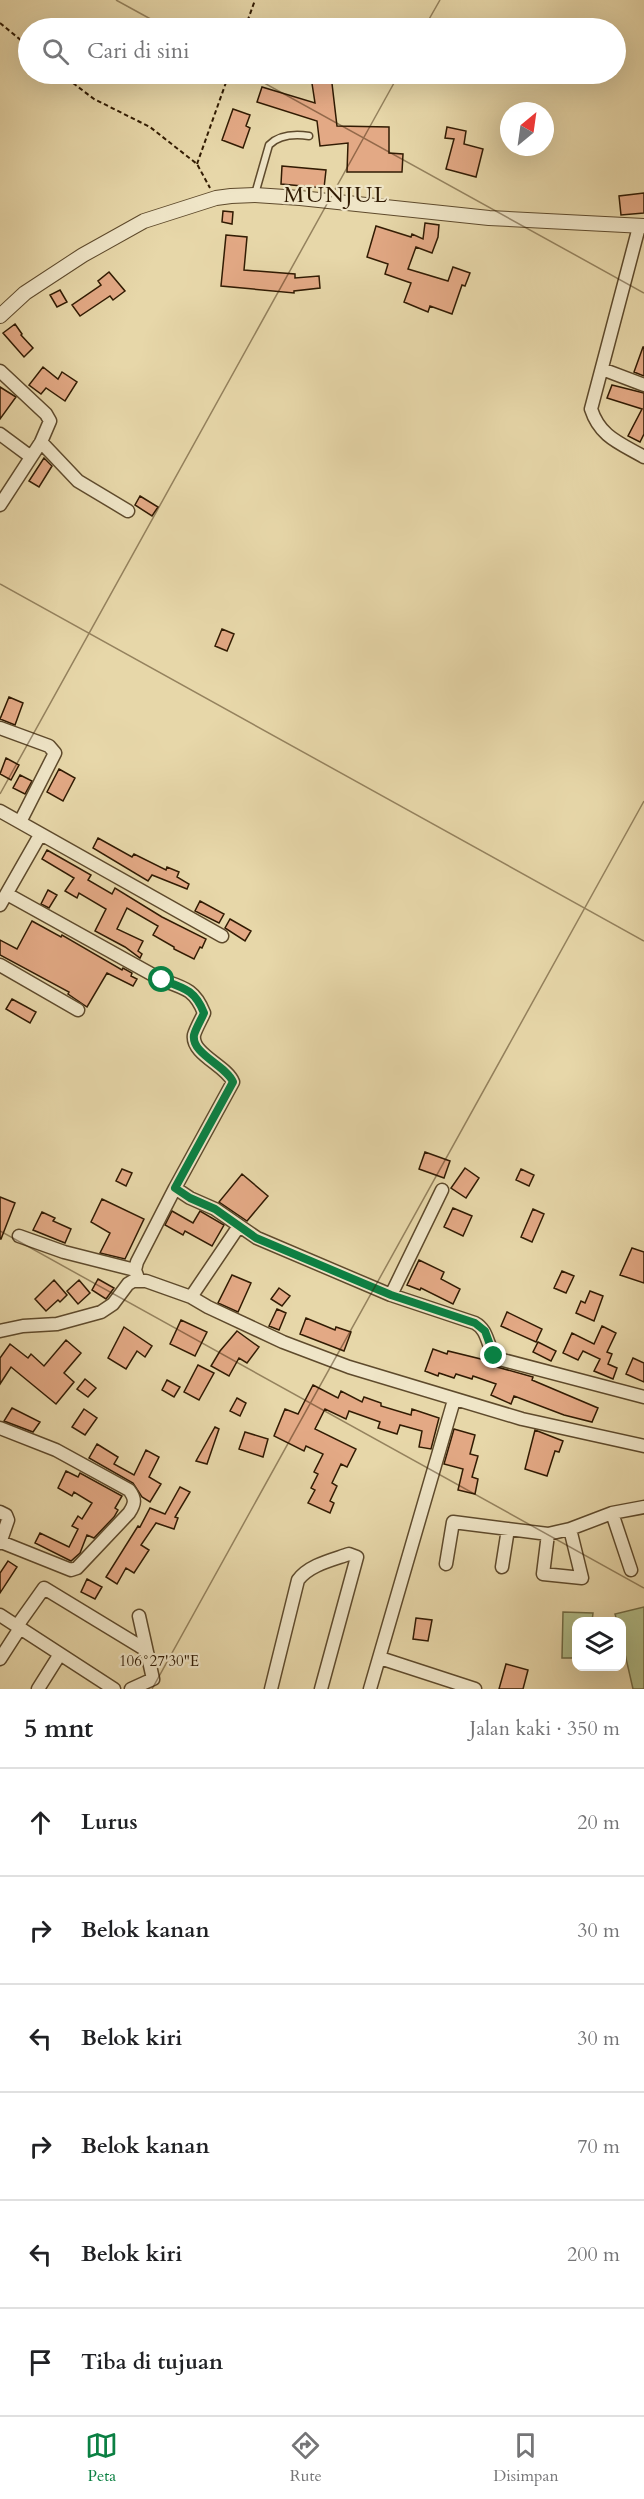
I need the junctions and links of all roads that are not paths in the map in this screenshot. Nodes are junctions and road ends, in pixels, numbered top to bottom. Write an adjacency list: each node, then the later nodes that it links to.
1 (309, 136): 2 (lane)
2 (255, 195): 3 (street); 4 (street)
3 (642, 226): 5 (street)
4 (0, 316)
5 (602, 369): 7 (street); 11 (street)
6 (0, 371): 9 (street)
7 (644, 385)
8 (0, 434): 10 (street)
9 (41, 442): 10 (street); 13 (street)
10 (31, 457): 12 (street)
11 (644, 457)
12 (0, 505)
13 (128, 511)
14 (0, 728): 16 (street)
15 (0, 811): 16 (street)
16 (20, 822): 17 (street)
17 (40, 835): 18 (street); 19 (street)
18 (3, 900): 22 (street)
19 (222, 936)
20 (0, 965): 21 (street)
21 (78, 1010)
22 (175, 1188): 24 (street); 26 (street)
23 (442, 1190): 27 (street)
24 (239, 1226): 27 (street); 28 (street)
25 (19, 1236): 26 (street)
26 (137, 1276): 28 (street); 29 (street)
27 (391, 1295): 30 (street)
28 (191, 1297): 31 (street)
29 (0, 1331)
30 (644, 1396)
31 (454, 1400): 33 (street); 49 (street)
32 (0, 1428): 40 (street)
33 (644, 1446)
34 (644, 1507): 36 (street)
35 (0, 1512): 40 (street)
36 (612, 1513): 38 (street); 43 (street)
37 (508, 1529): 39 (street); 41 (street); 42 (street)
38 (570, 1529): 39 (street); 39 (street)
39 (548, 1534)
40 (0, 1542)
41 (446, 1564)
42 (502, 1567)
43 (631, 1570)
44 (0, 1615): 46 (street)
45 (139, 1616): 47 (street)
46 (18, 1627): 47 (street); 48 (street); 50 (street)
47 (146, 1650): 53 (street)
48 (60, 1654): 51 (street); 52 (street)
49 (380, 1658): 56 (street); 57 (street)
50 (0, 1659)
51 (38, 1689)
52 (114, 1689)
53 (131, 1689)
54 (271, 1689): 55 (street)
55 (321, 1689)
56 (370, 1689)
57 (474, 1689)

